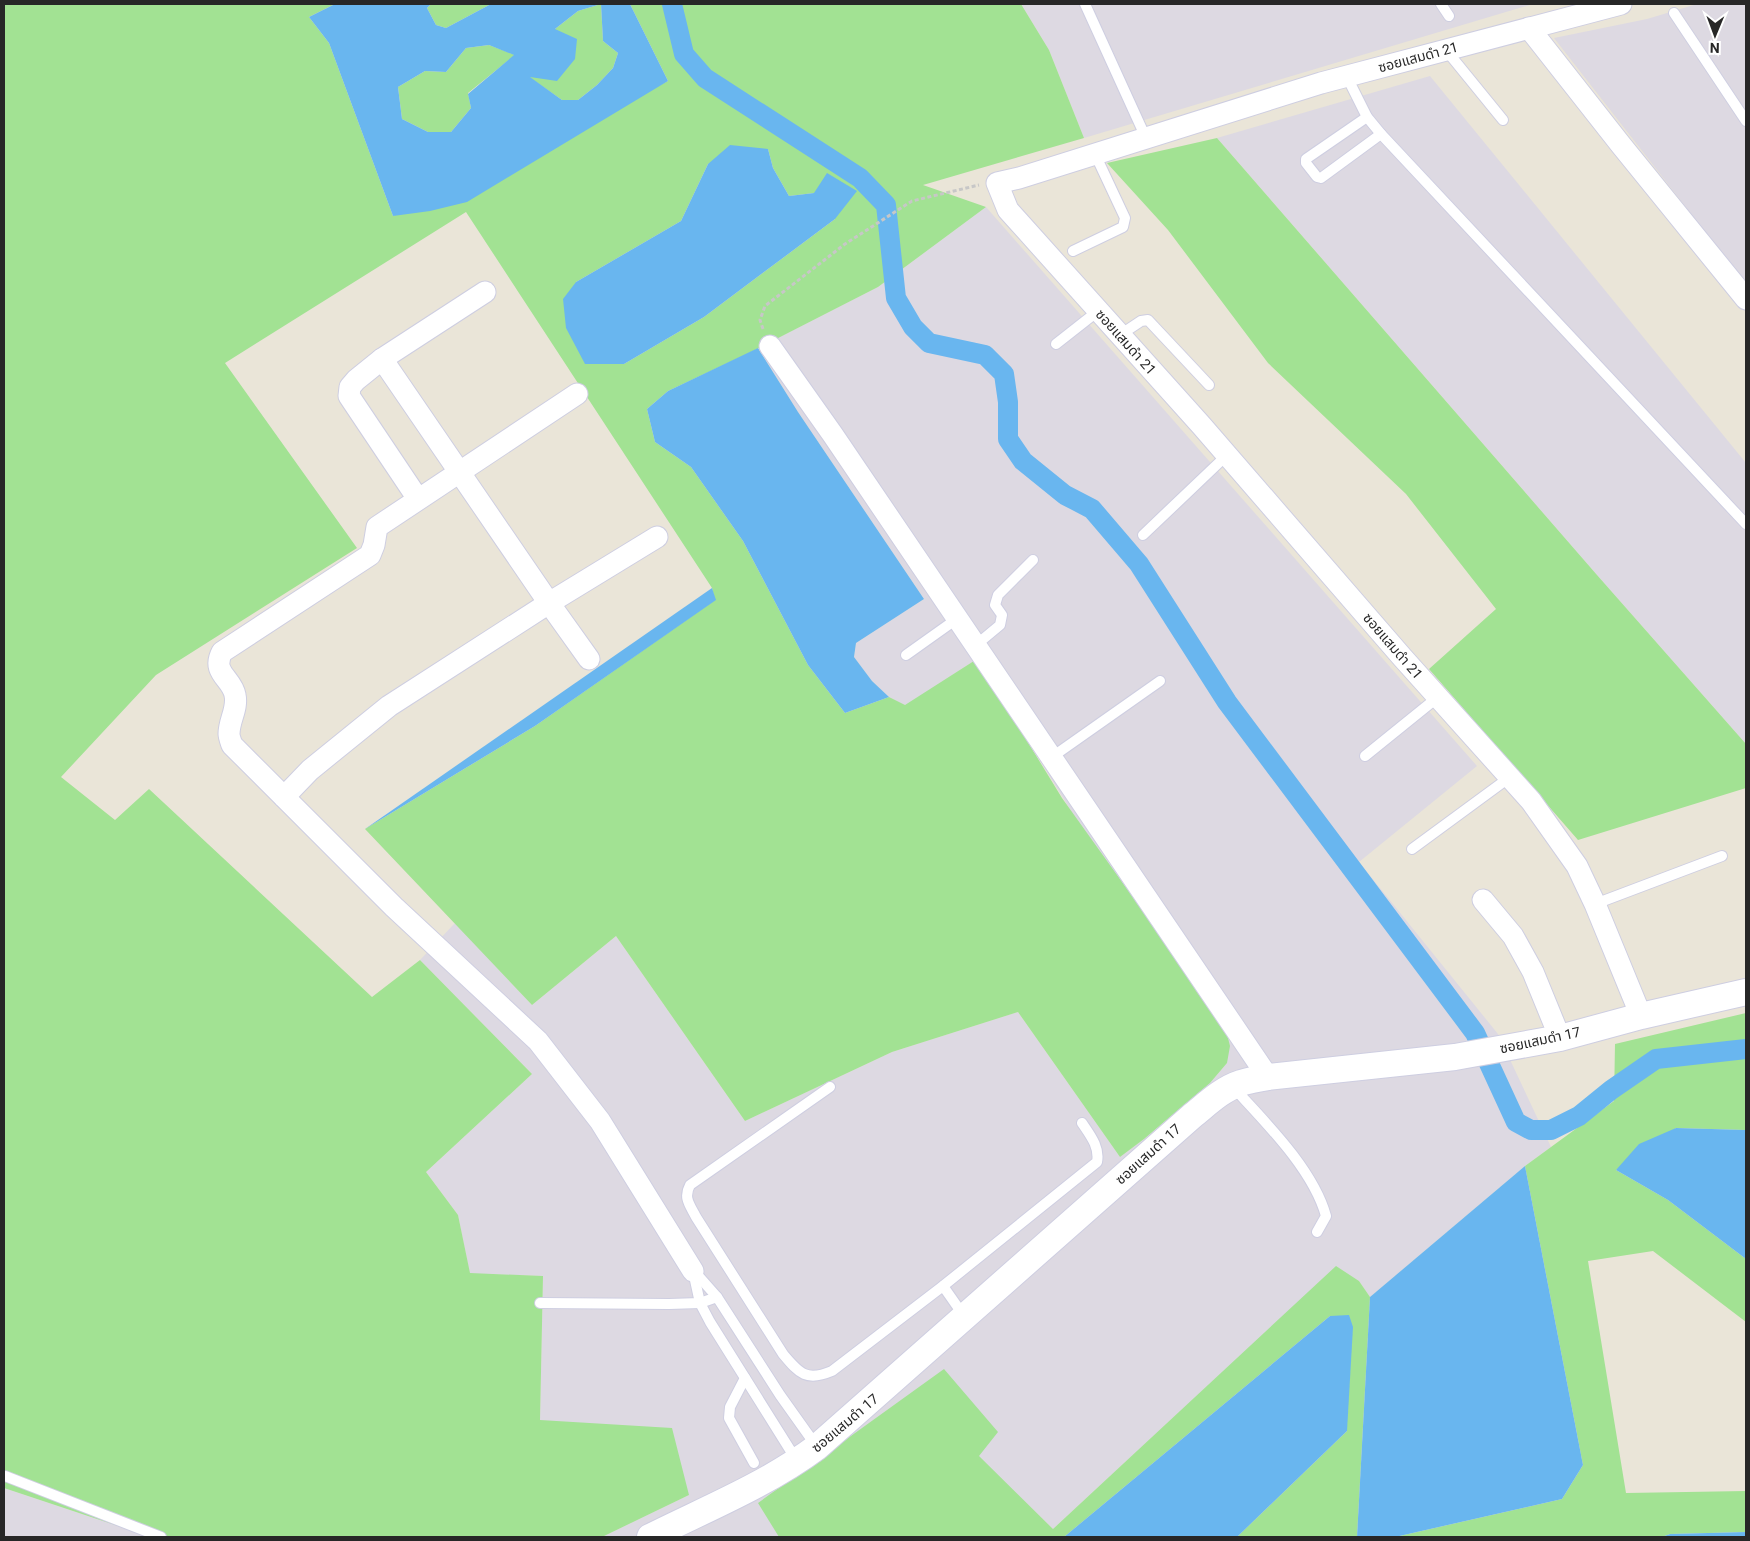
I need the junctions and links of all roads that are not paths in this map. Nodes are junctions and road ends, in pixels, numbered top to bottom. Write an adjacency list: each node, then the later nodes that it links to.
1 (1085, 4): 14 (lane)
2 (1441, 4): 6 (lane)
3 (1621, 4): 4 (street, ซอยแสมดำ 21)
4 (1581, 9): 7 (street, ซอยแสมดำ 21)
5 (1674, 13): 12 (lane)
6 (1449, 16)
7 (1530, 28): 8 (street, ซอยแสมดำ 21); 18 (street)
8 (1446, 50): 9 (street, ซอยแสมดำ 21); 11 (lane)
9 (1347, 77): 10 (lane); 14 (street, ซอยแสมดำ 21)
10 (1367, 117): 13 (lane); 13 (lane)
11 (1503, 120)
12 (1746, 121)
13 (1381, 134): 29 (lane)
14 (1146, 138): 15 (street, ซอยแสมดำ 21)
15 (1095, 154): 16 (lane); 19 (street, ซอยแสมดำ 21)
16 (1072, 251)
17 (485, 292): 23 (street)
18 (1746, 300)
19 (1098, 311): 20 (street, ซอยแสมดำ 21); 21 (lane)
20 (1120, 335): 24 (lane); 26 (street, ซอยแสมดำ 21)
21 (1056, 344)
22 (770, 346): 34 (street)
23 (382, 359): 27 (street); 28 (street)
24 (1209, 386)
25 (576, 394): 27 (street)
26 (1227, 455): 30 (lane); 39 (street, ซอยแสมดำ 21)
27 (460, 471): 28 (street); 33 (street)
28 (418, 499): 43 (street)
29 (1746, 524)
30 (1143, 535)
31 (657, 537): 33 (street)
32 (1033, 560): 35 (lane)
33 (549, 603): 37 (street); 43 (street)
34 (958, 618): 35 (street); 36 (lane)
35 (976, 645): 41 (street)
36 (906, 656)
37 (589, 659)
38 (1160, 681): 41 (lane)
39 (1438, 697): 40 (lane); 42 (street, ซอยแสมดำ 21)
40 (1365, 756)
41 (1052, 757): 51 (street)
42 (1510, 777): 44 (lane); 47 (street, ซอยแสมดำ 21)
43 (284, 797): 56 (street)
44 (1412, 849)
45 (1722, 856): 47 (lane)
46 (1483, 900): 50 (street)
47 (1595, 904): 49 (street, ซอยแสมดำ 21)
48 (1746, 992): 49 (street, ซอยแสมดำ 17)
49 (1641, 1016): 50 (street, ซอยแสมดำ 17)
50 (1560, 1038): 51 (street, ซอยแสมดำ 17)
51 (1268, 1077): 53 (street, ซอยแสมดำ 17)
52 (830, 1087): 57 (lane)
53 (1232, 1087): 55 (lane); 61 (street, ซอยแสมดำ 17)
54 (1082, 1123): 57 (lane)
55 (1317, 1232)
56 (693, 1271): 58 (lane); 59 (lane)
57 (943, 1286): 61 (lane)
58 (717, 1297): 59 (lane); 63 (lane)
59 (700, 1303): 60 (lane); 62 (lane)
60 (540, 1304)
61 (965, 1317): 63 (street, ซอยแสมดำ 17)
62 (745, 1378): 63 (lane); 64 (lane)
63 (807, 1454): 66 (street, ซอยแสมดำ 17)
64 (754, 1463)
65 (4, 1476): 67 (lane)
66 (654, 1536)
67 (160, 1537)

